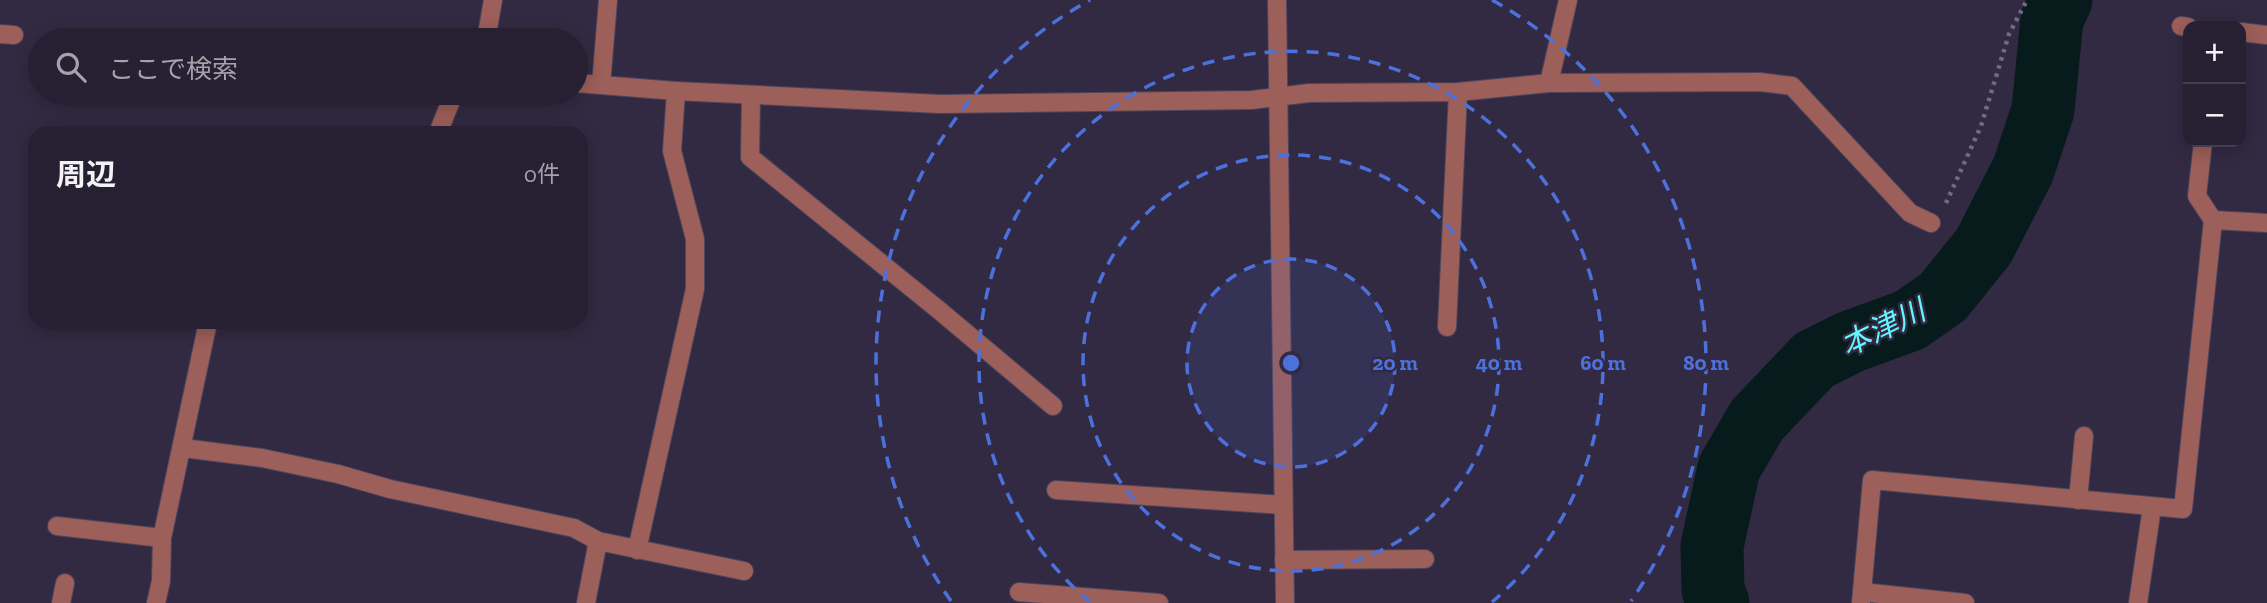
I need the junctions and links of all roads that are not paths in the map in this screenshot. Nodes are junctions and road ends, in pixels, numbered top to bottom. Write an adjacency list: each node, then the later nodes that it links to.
1 (493, 0): 5 (street)
2 (608, 0): 10 (street)
3 (1277, 0): 14 (street)
4 (1568, 0): 8 (street)
5 (488, 28)
6 (2246, 33): 7 (street)
7 (2267, 35)
8 (1549, 83): 12 (street); 19 (street)
9 (588, 84): 10 (street)
10 (601, 85): 11 (street)
11 (677, 91): 13 (street); 33 (street)
12 (1458, 92): 14 (street); 21 (street)
13 (751, 95): 14 (street); 23 (street)
14 (1278, 98): 28 (street)
15 (449, 105): 16 (street)
16 (441, 126)
17 (2202, 147): 18 (street)
18 (2213, 220): 20 (street); 29 (street)
19 (1931, 223)
20 (2267, 223)
21 (1447, 327)
22 (207, 329): 25 (street)
23 (1053, 406)
24 (2084, 436): 27 (street)
25 (183, 448): 31 (street); 32 (street)
26 (1056, 490): 28 (street)
27 (2078, 500): 29 (street); 39 (street)
28 (1283, 505): 35 (street)
29 (2152, 507): 46 (street)
30 (57, 526): 31 (street)
31 (163, 538): 41 (street)
32 (598, 541): 33 (street); 42 (street)
33 (637, 550): 36 (street)
34 (1425, 559): 35 (street)
35 (1284, 560): 44 (street)
36 (744, 571)
37 (65, 583): 40 (street)
38 (1019, 592): 43 (street)
39 (1862, 598): 45 (street)
40 (61, 603)
41 (156, 603)
42 (586, 603)
43 (1159, 603)
44 (1284, 603)
45 (1965, 603)
46 (2138, 603)

